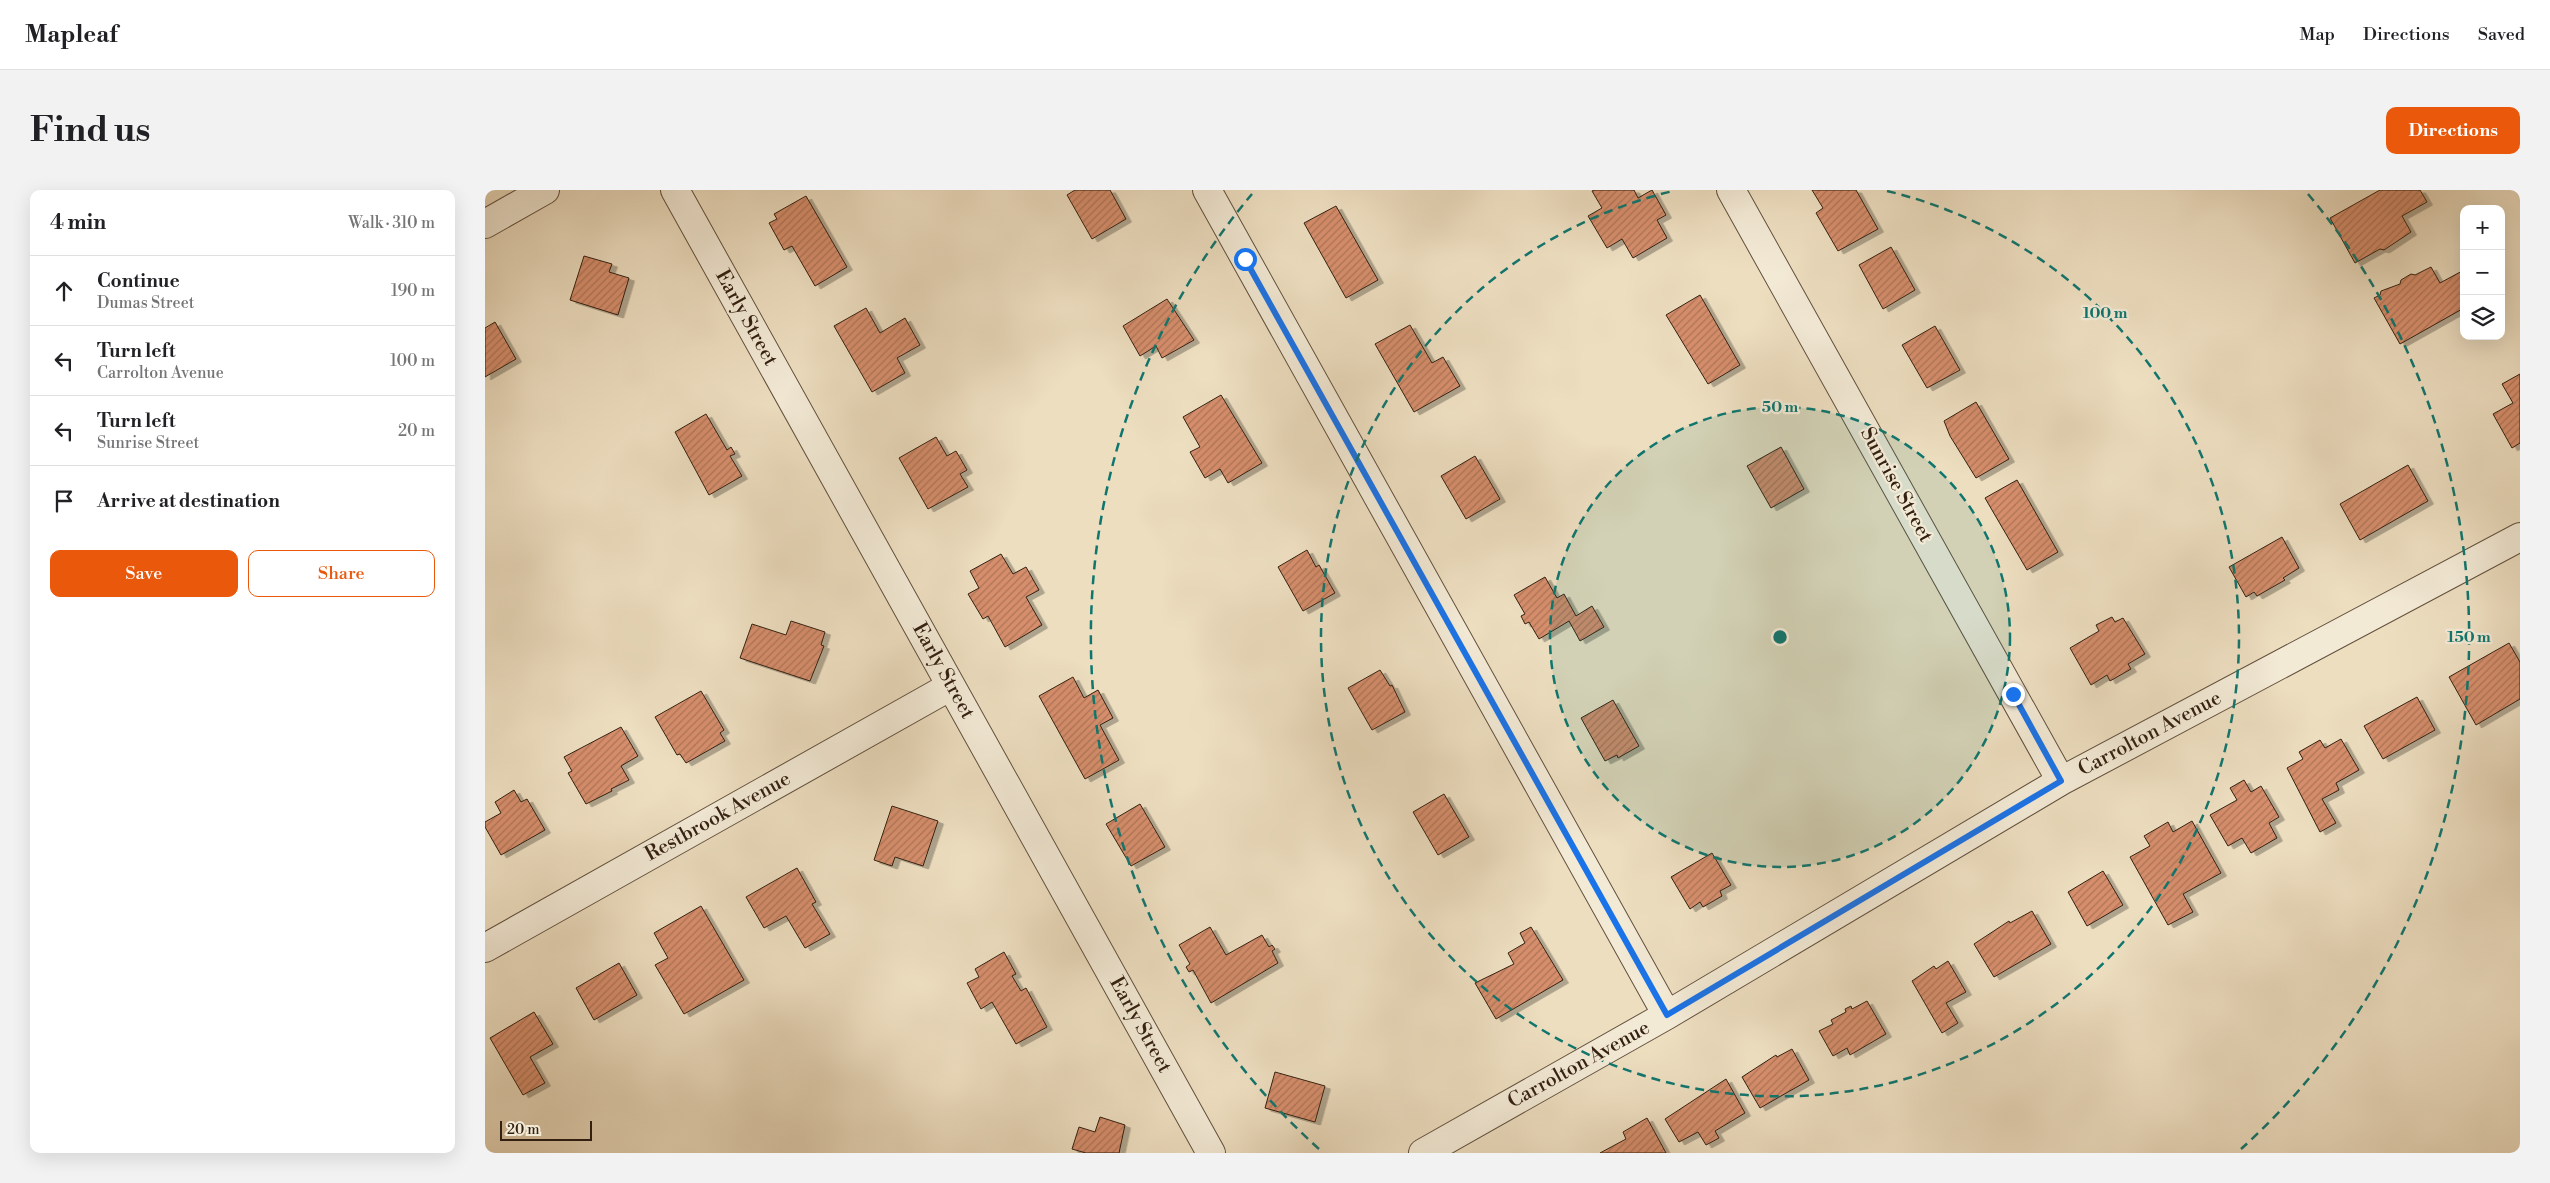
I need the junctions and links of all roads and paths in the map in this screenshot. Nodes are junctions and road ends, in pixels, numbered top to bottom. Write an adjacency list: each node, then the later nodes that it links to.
1 (545, 190): 5 (street)
2 (675, 190): 7 (street, Early Street)
3 (1207, 190): 10 (street)
4 (1731, 190): 8 (street, Sunrise Street)
5 (485, 224)
6 (2520, 537): 8 (street, Carrolton Avenue)
7 (951, 686): 9 (street, Restbrook Avenue); 11 (street, Early Street)
8 (2061, 781): 10 (street, Carrolton Avenue)
9 (485, 948)
10 (1667, 1015): 12 (street, Carrolton Avenue)
11 (1211, 1153)
12 (1423, 1153)

